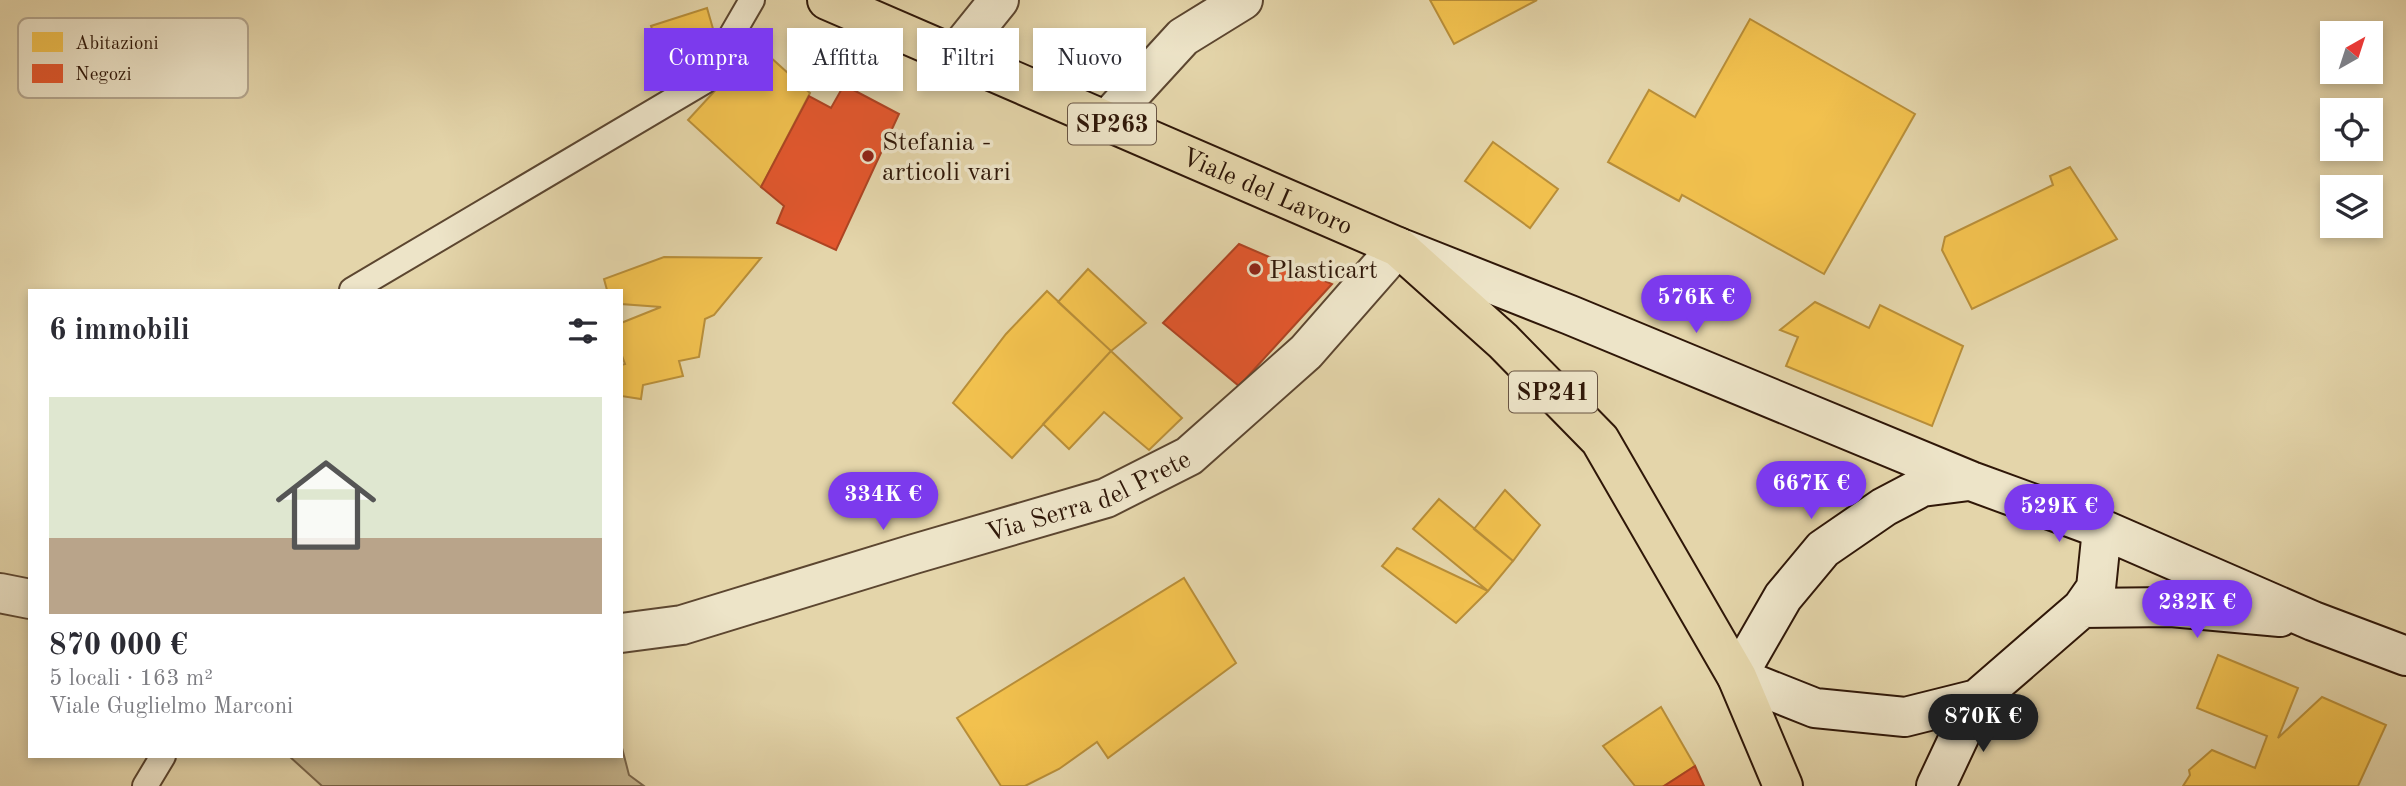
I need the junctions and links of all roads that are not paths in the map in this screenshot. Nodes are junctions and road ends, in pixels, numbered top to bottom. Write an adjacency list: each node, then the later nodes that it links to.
1 (752, 0): 10 (lane)
2 (827, 0): 6 (main road, Viale del Lavoro / SP263)
3 (999, 0): 5 (main road)
4 (1243, 0): 8 (main road)
5 (976, 28)
6 (917, 40)
7 (1019, 84): 8 (main road, Viale del Lavoro / SP263)
8 (1106, 121): 9 (main road, Viale del Lavoro / SP263)
9 (1398, 247): 11 (main road, SP263); 17 (main road, Via Serra del Prete); 19 (main road, SP241)
10 (354, 289)
11 (1971, 481): 12 (main road, SP263); 19 (main road, SP263)
12 (2102, 528): 15 (main road); 16 (main road, SP263)
13 (0, 593): 14 (main road)
14 (28, 599)
15 (2082, 608): 16 (main road, SP263); 20 (main road)
16 (2313, 621): 18 (main road, SP263)
17 (623, 633)
18 (2406, 656)
19 (1737, 677): 20 (main road); 23 (main road, SP241)
20 (1977, 699): 24 (main road)
21 (162, 758): 22 (lane)
22 (145, 786)
23 (1783, 786)
24 (1936, 786)

